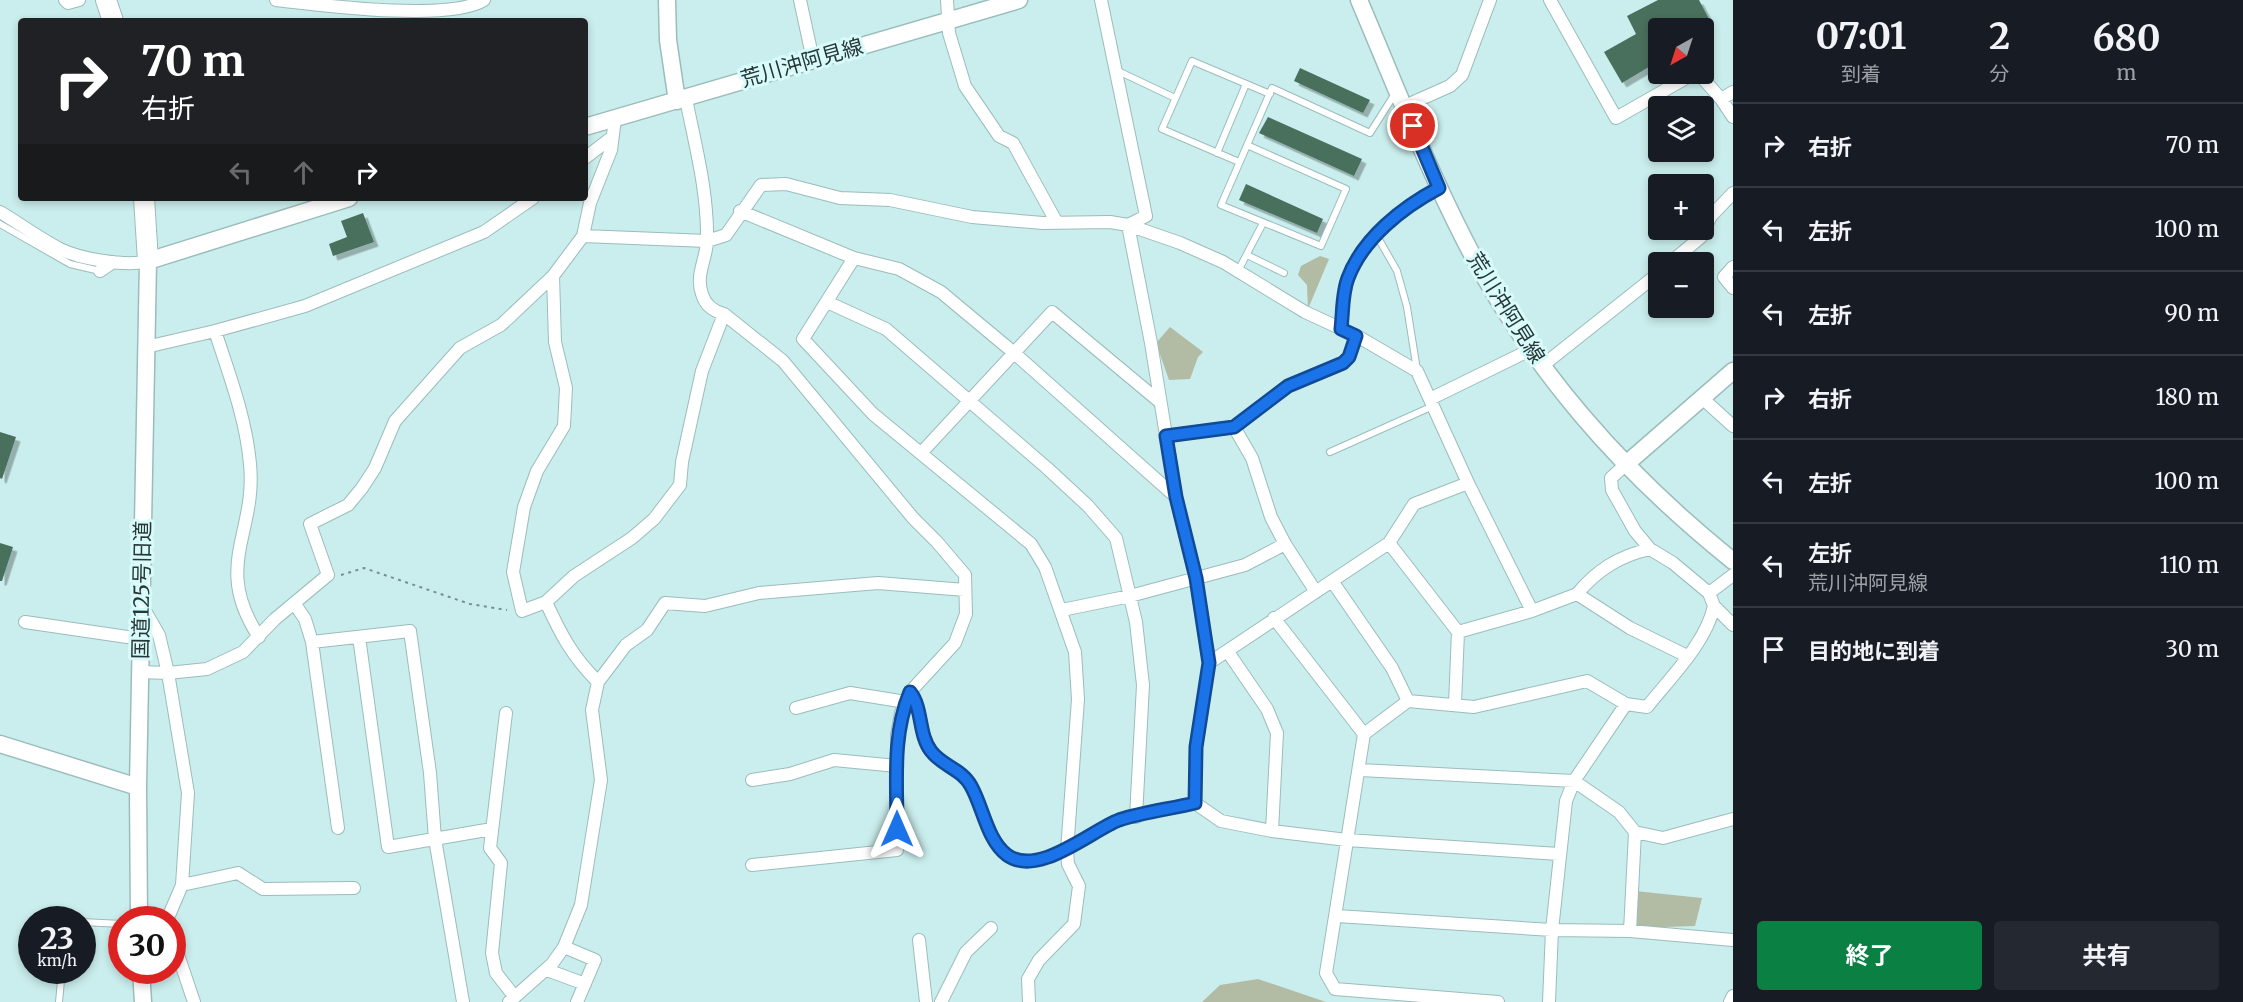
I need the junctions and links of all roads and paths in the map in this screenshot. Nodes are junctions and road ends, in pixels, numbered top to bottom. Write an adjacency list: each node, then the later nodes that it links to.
1 (65, 0): 2 (street)
2 (79, 0)
3 (106, 0): 14 (main road)
4 (276, 0): 5 (street)
5 (484, 0)
6 (667, 0): 26 (main road)
7 (800, 0): 16 (street)
8 (947, 0): 15 (street)
9 (1019, 0): 15 (main road, 荒川沖阿見線)
10 (1101, 0): 17 (street)
11 (1359, 0): 21 (main road, 荒川沖阿見線)
12 (1490, 0): 27 (street)
13 (1550, 0): 19 (street)
14 (112, 18)
15 (949, 20): 16 (main road, 荒川沖阿見線); 44 (street)
16 (813, 60): 26 (main road, 荒川沖阿見線)
17 (1115, 70): 24 (lane); 47 (street)
18 (1246, 84): 23 (lane); 24 (lane); 33 (lane)
19 (1676, 84)
20 (1708, 84): 25 (street)
21 (1398, 88): 23 (lane); 27 (main road, 荒川沖阿見線)
22 (1733, 92): 25 (street)
23 (1270, 94): 32 (lane)
24 (1175, 98): 33 (lane)
25 (1721, 99): 28 (street)
26 (682, 100): 29 (main road, 荒川沖阿見線); 51 (street)
27 (1405, 106): 36 (main road, 荒川沖阿見線)
28 (1733, 117)
29 (615, 119): 30 (main road, 荒川沖阿見線); 31 (street)
30 (588, 126)
31 (610, 138): 34 (street); 48 (street)
32 (1247, 145): 35 (lane); 45 (lane)
33 (1217, 153): 35 (lane)
34 (588, 156)
35 (1239, 162): 45 (lane)
36 (1439, 188): 49 (street); 70 (main road, 荒川沖阿見線)
37 (1733, 193): 43 (street)
38 (144, 201): 55 (main road)
39 (339, 201): 55 (main road)
40 (529, 201): 67 (street)
41 (0, 212): 56 (street)
42 (741, 212): 44 (street); 51 (street); 54 (street)
43 (1714, 213)
44 (1057, 223): 47 (street)
45 (1263, 223): 53 (lane)
46 (0, 224): 58 (lane)
47 (1128, 225): 59 (street); 77 (street)
48 (583, 236): 51 (street); 61 (street)
49 (1377, 236): 66 (street); 73 (lane)
50 (1689, 240): 52 (street)
51 (707, 241): 65 (street)
52 (1679, 252)
53 (1247, 255): 59 (lane); 60 (lane)
54 (854, 258): 64 (street); 71 (street)
55 (148, 261): 56 (street); 69 (main road, 国道125号旧道)
56 (113, 262): 58 (street)
57 (1733, 267): 63 (street)
58 (100, 270)
59 (1238, 271): 66 (street)
60 (1284, 273)
61 (553, 276): 91 (street); 105 (street)
62 (1648, 282): 72 (street)
63 (1733, 288)
64 (828, 302): 76 (street); 82 (street)
65 (724, 314): 95 (street); 100 (street)
66 (1341, 329): 68 (street)
67 (215, 331): 69 (street); 111 (street)
68 (1356, 336): 73 (street); 80 (street)
69 (146, 347): 102 (main road, 国道125号旧道)
70 (1530, 350): 72 (main road, 荒川沖阿見線); 78 (street)
71 (1013, 352): 76 (street); 77 (street); 86 (street)
72 (1542, 366): 84 (main road, 荒川沖阿見線)
73 (1417, 371): 78 (street)
74 (1733, 371): 75 (main road)
75 (1702, 398): 79 (street); 84 (main road)
76 (969, 400): 82 (street); 99 (street)
77 (1160, 402): 81 (street)
78 (1432, 403): 83 (lane); 85 (street)
79 (1733, 426)
80 (1234, 427): 81 (street); 88 (street)
81 (1166, 436): 86 (street)
82 (922, 452): 104 (street)
83 (1330, 452)
84 (1625, 465): 89 (street); 90 (main road, 荒川沖阿見線)
85 (1468, 483): 87 (street); 106 (street)
86 (1176, 497): 93 (street)
87 (1389, 543): 94 (street); 110 (street)
88 (1285, 544): 93 (street); 96 (street)
89 (1650, 549): 97 (street); 98 (street)
90 (1733, 561)
91 (328, 575): 101 (street); 105 (path)
92 (1733, 575): 97 (street)
93 (1196, 578): 99 (street); 117 (street)
94 (1332, 580): 96 (street); 122 (street)
95 (965, 590): 120 (street); 121 (street)
96 (1316, 592): 107 (street)
97 (1709, 593): 103 (street)
98 (1577, 594): 106 (street); 116 (street)
99 (1130, 596): 104 (street); 135 (street)
100 (546, 602): 105 (street); 120 (street)
101 (294, 603): 111 (street); 114 (street)
102 (141, 604): 113 (main road, 国道125号旧道); 119 (street)
103 (1714, 606): 109 (street); 116 (street)
104 (1062, 610): 143 (street)
105 (522, 611)
106 (1532, 611): 110 (street)
107 (1274, 618): 115 (street); 127 (street)
108 (25, 622): 113 (street)
109 (1733, 625)
110 (1458, 632): 123 (street)
111 (259, 637): 119 (street)
112 (359, 637): 114 (street); 141 (street); 141 (street)
113 (141, 639): 118 (main road, 国道125号旧道)
114 (312, 642): 137 (street)
115 (1228, 652): 117 (street); 139 (street)
116 (1687, 657): 124 (street)
117 (1209, 663): 134 (street)
118 (140, 672): 119 (street); 133 (main road, 国道125号旧道)
119 (168, 673): 146 (street)
120 (598, 682): 156 (street)
121 (908, 697): 125 (street); 129 (street); 143 (street)
122 (1408, 701): 123 (street); 127 (street)
123 (1455, 704): 124 (street)
124 (1626, 704): 132 (street)
125 (796, 708)
126 (506, 712): 138 (street)
127 (1364, 734): 130 (street)
128 (0, 744): 133 (main road)
129 (897, 766): 131 (street); 145 (street)
130 (1360, 770): 132 (street); 142 (street)
131 (752, 780)
132 (1574, 781): 140 (street); 144 (street)
133 (138, 787): 148 (main road, 国道125号旧道)
134 (1195, 803): 135 (street); 139 (street)
135 (1136, 817): 143 (street)
136 (1733, 819): 140 (street)
137 (338, 828)
138 (492, 829): 141 (street); 163 (street)
139 (1272, 831): 142 (street)
140 (1635, 832): 153 (street)
141 (435, 839): 167 (street)
142 (1347, 840): 144 (street); 150 (street)
143 (1067, 851): 171 (street)
144 (1559, 854): 152 (street)
145 (752, 865)
146 (182, 885): 147 (street); 149 (street)
147 (354, 888)
148 (139, 906)
149 (171, 906)
150 (1337, 916): 152 (street); 172 (street)
151 (991, 928): 170 (street)
152 (1552, 930): 153 (street); 173 (street)
153 (1630, 931): 155 (street)
154 (919, 940): 169 (street)
155 (1733, 940)
156 (564, 947): 157 (street); 161 (street)
157 (547, 970): 161 (street); 163 (street)
158 (186, 978): 166 (street)
159 (61, 984): 164 (lane)
160 (142, 984): 165 (main road)
161 (585, 984): 168 (street)
162 (1733, 996): 174 (street)
163 (511, 999)
164 (59, 1002)
165 (143, 1002)
166 (194, 1002)
167 (463, 1002)
168 (578, 1002)
169 (926, 1002)
170 (941, 1002)
171 (1029, 1002)
172 (1498, 1002)
173 (1549, 1002)
174 (1730, 1002)

